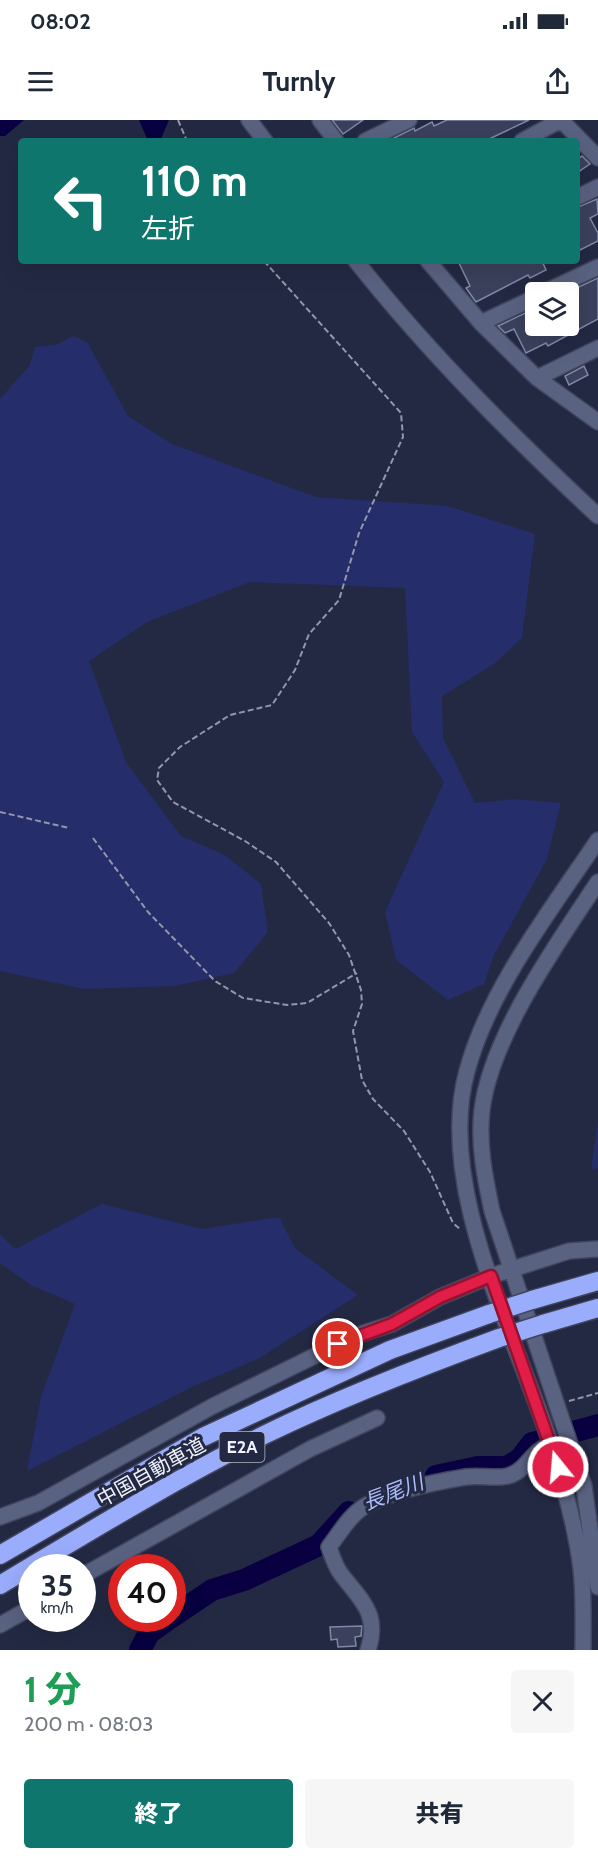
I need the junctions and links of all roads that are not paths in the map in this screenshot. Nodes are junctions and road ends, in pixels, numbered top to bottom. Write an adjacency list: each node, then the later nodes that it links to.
1 (249, 120): 5 (street)
2 (320, 120): 6 (street)
3 (409, 120): 7 (street)
4 (561, 120): 8 (street); 9 (street)
5 (263, 138)
6 (334, 138)
7 (371, 138)
8 (528, 138)
9 (579, 138)
10 (580, 140): 11 (street)
11 (598, 158)
12 (598, 187): 13 (street)
13 (580, 196)
14 (358, 264): 23 (street)
15 (437, 264): 19 (street)
16 (598, 267): 17 (street)
17 (566, 282)
18 (525, 302): 19 (street)
19 (481, 324): 21 (street)
20 (598, 348): 21 (street)
21 (537, 378): 22 (street)
22 (598, 422)
23 (598, 516)
24 (598, 840): 28 (street)
25 (598, 882): 27 (street)
26 (598, 1249): 27 (street)
27 (511, 1271): 28 (street); 37 (street)
28 (491, 1276): 32 (street); 33 (street)
29 (598, 1281): 34 (highway, 中国自動車道 / E2A, bridge)
30 (598, 1308): 36 (highway, 中国自動車道 / E2A, bridge)
31 (377, 1418): 35 (street)
32 (551, 1445): 40 (street); 41 (street)
33 (0, 1517)
34 (0, 1555)
35 (96, 1568)
36 (0, 1585)
37 (598, 1587)
38 (18, 1614): 39 (street)
39 (0, 1625)
40 (368, 1650)
41 (584, 1650)

